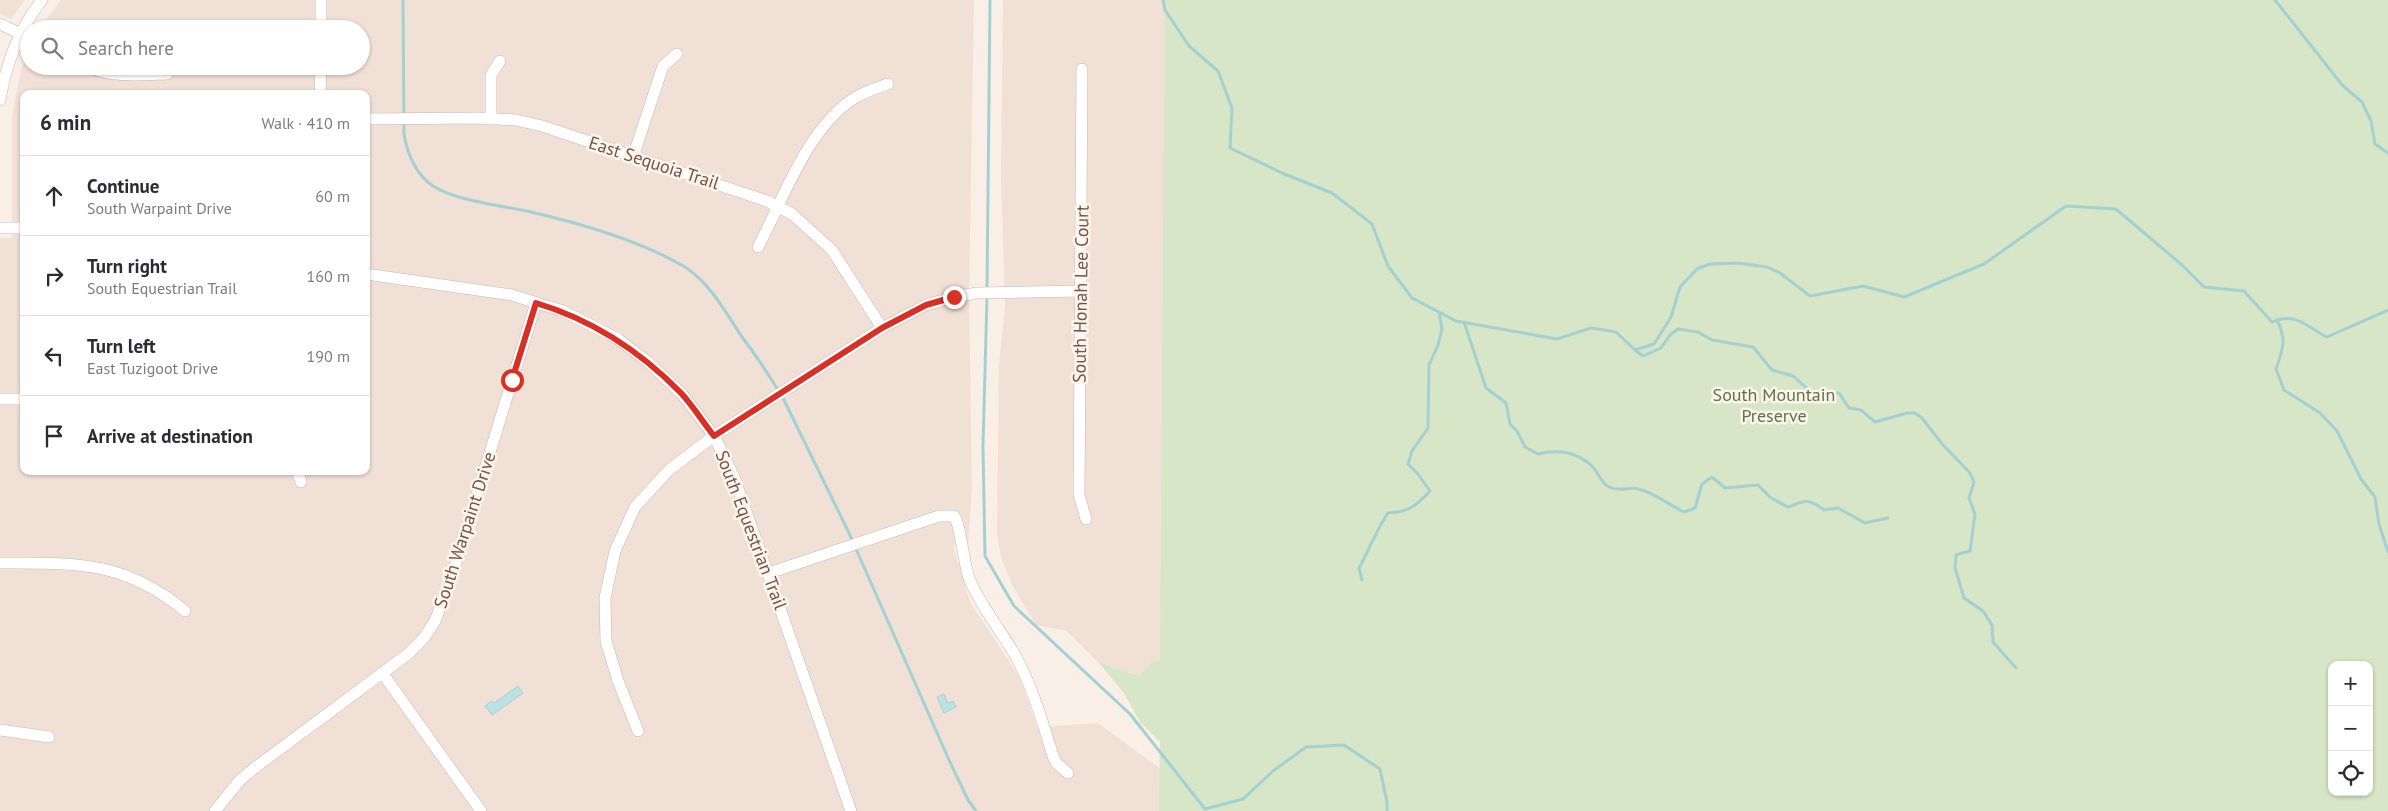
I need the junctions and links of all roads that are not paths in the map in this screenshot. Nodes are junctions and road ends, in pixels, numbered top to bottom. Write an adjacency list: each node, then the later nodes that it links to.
1 (42, 0): 3 (street)
2 (321, 0): 4 (street)
3 (33, 20)
4 (321, 20)
5 (0, 24): 6 (street)
6 (20, 34)
7 (20, 44): 14 (street)
8 (677, 54): 17 (street)
9 (500, 61): 16 (street)
10 (1082, 69): 23 (street, South Honah Lee Court)
11 (321, 75): 13 (street)
12 (888, 84): 18 (street)
13 (320, 90)
14 (0, 100)
15 (370, 119): 16 (street, East Sequoia Trail)
16 (491, 119): 17 (street, East Sequoia Trail)
17 (633, 157): 18 (street, East Sequoia Trail)
18 (779, 207): 21 (street); 25 (street, East Sequoia Trail)
19 (0, 228): 20 (street)
20 (20, 228)
21 (758, 247)
22 (370, 275): 24 (street, South Equestrian Trail)
23 (1081, 291): 25 (street); 29 (street, South Honah Lee Court)
24 (536, 303): 28 (street, South Equestrian Trail); 33 (street, South Warpaint Drive)
25 (882, 328): 28 (street)
26 (0, 399): 27 (street)
27 (20, 399)
28 (714, 436): 31 (street, South Equestrian Trail); 35 (street)
29 (1086, 519)
30 (0, 564): 32 (street)
31 (769, 573): 37 (street); 40 (street, South Equestrian Trail)
32 (185, 611)
33 (383, 674): 38 (street, South Warpaint Drive); 39 (street)
34 (0, 730): 36 (street)
35 (638, 731)
36 (49, 738)
37 (1068, 773)
38 (215, 811)
39 (481, 811)
40 (851, 811)

